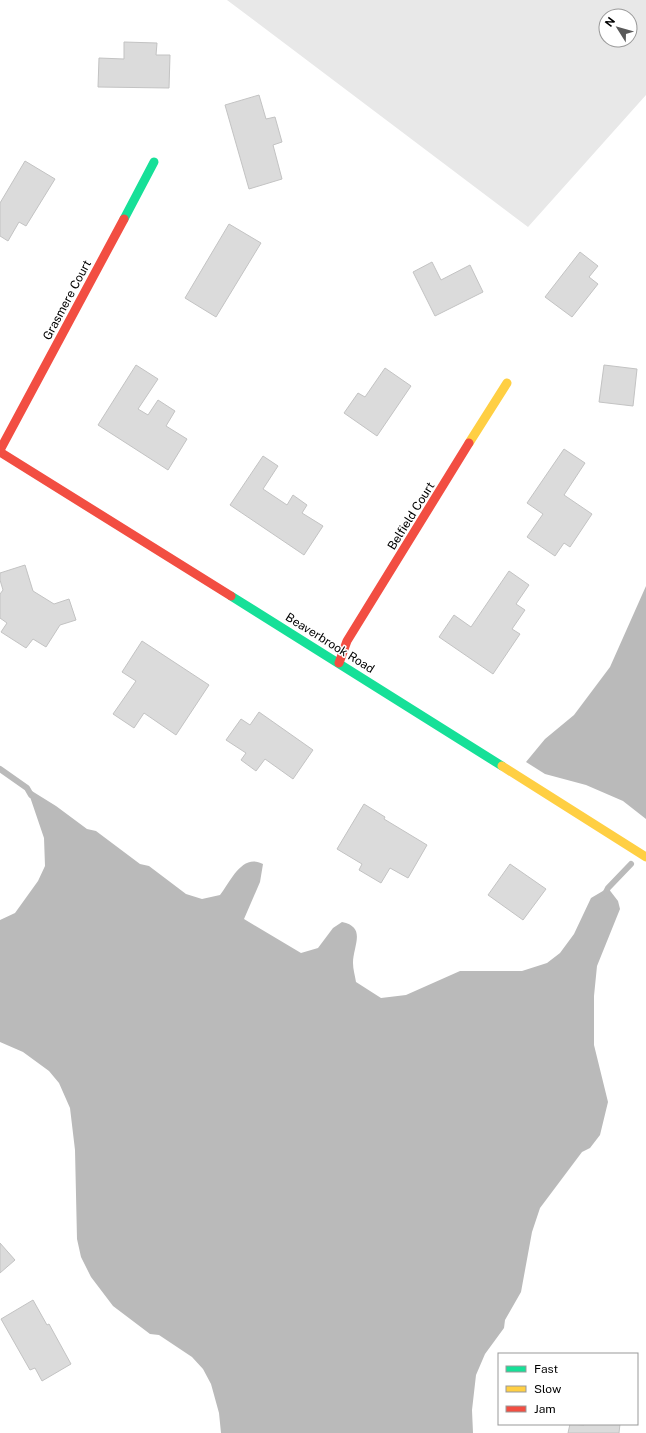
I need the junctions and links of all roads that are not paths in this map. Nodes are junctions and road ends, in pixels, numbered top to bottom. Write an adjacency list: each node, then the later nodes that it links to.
1 (154, 162): 3 (street, Grasmere Court)
2 (507, 383): 4 (street, Belfield Court)
3 (0, 451): 4 (street, Beaverbrook Road)
4 (339, 663): 5 (street, Beaverbrook Road)
5 (646, 857)

